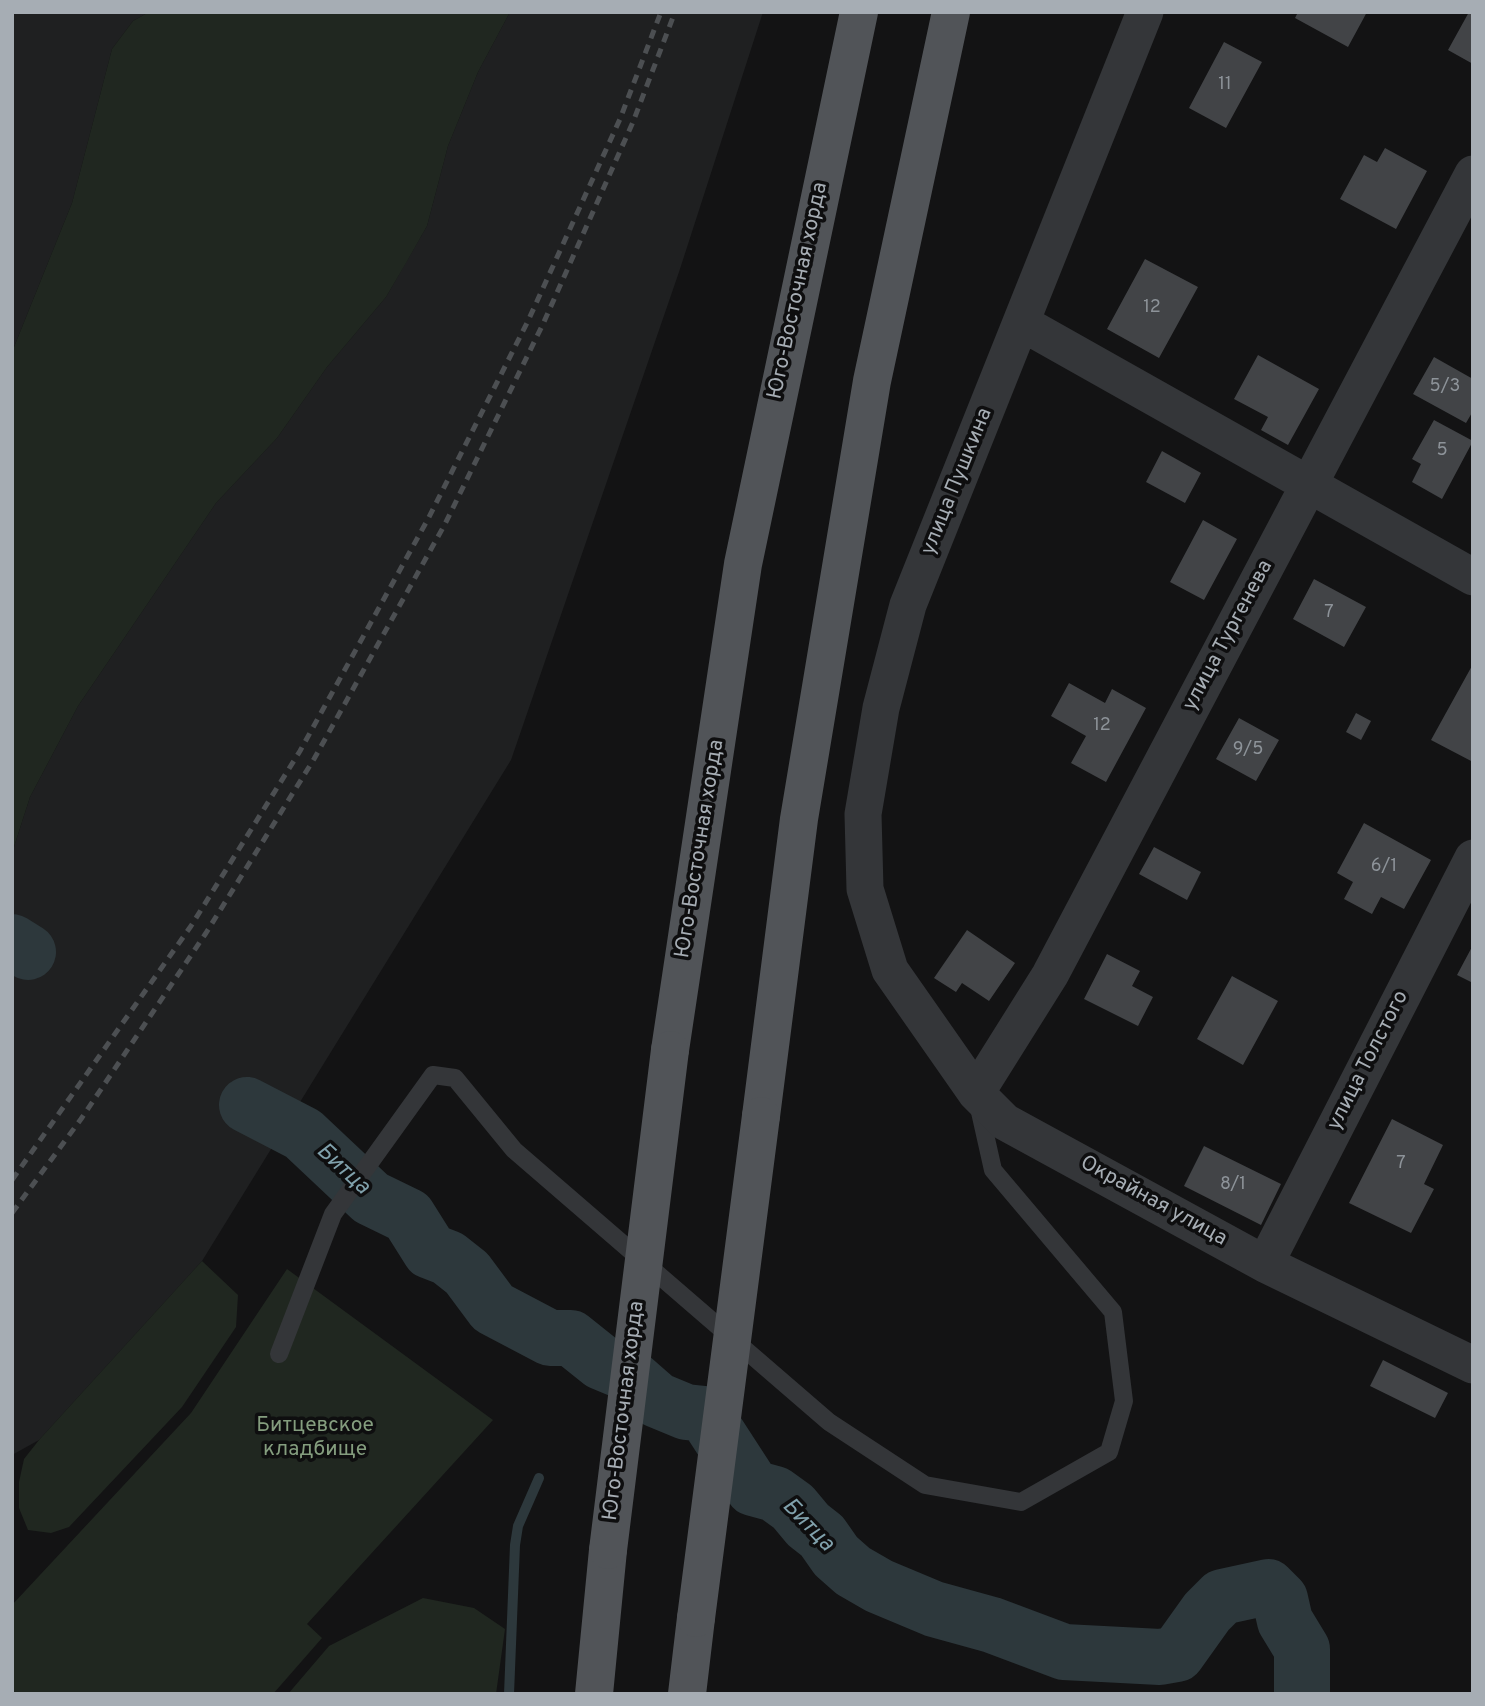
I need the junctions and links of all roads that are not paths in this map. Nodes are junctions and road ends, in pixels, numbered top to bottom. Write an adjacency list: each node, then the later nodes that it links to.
1 (859, 12): 14 (main road, Юго-Восточная хорда, bridge)
2 (951, 12): 15 (main road, bridge)
3 (1145, 12): 5 (street, улица Пушкина)
4 (1473, 174): 6 (street, улица Тургенева)
5 (1023, 323): 6 (street); 9 (street, улица Пушкина)
6 (1309, 485): 7 (street); 10 (street, улица Тургенева)
7 (1473, 577)
8 (1473, 858): 11 (street, улица Толстого)
9 (890, 970): 10 (street, Окрайная улица)
10 (976, 1093): 11 (street, Окрайная улица); 12 (lane)
11 (1265, 1264): 13 (street, Окрайная улица)
12 (279, 1354)
13 (1473, 1365)
14 (594, 1694)
15 (687, 1694)

